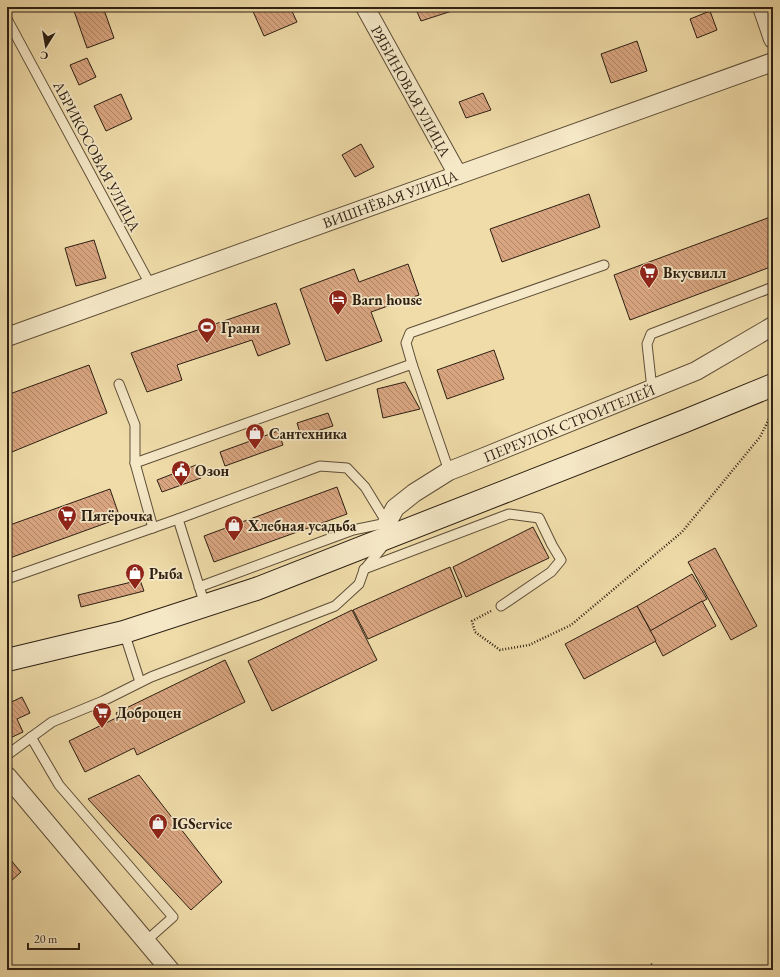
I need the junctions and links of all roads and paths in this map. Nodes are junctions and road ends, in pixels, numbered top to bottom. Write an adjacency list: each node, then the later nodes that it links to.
1 (365, 7): 6 (street, РЯБИНОВАЯ УЛИЦА)
2 (762, 7): 4 (street)
3 (7, 19): 8 (lane, АБРИКОСОВАЯ УЛИЦА)
4 (773, 39)
5 (773, 62): 6 (street, ВИШНЁВАЯ УЛИЦА)
6 (458, 175): 8 (street, ВИШНЁВАЯ УЛИЦА)
7 (604, 265): 12 (lane)
8 (151, 286): 11 (street, ВИШНЁВАЯ УЛИЦА)
9 (773, 287): 15 (lane)
10 (773, 326): 15 (street, ПЕРЕУЛОК СТРОИТЕЛЕЙ)
11 (7, 337)
12 (412, 364): 17 (lane); 18 (lane)
13 (119, 384): 17 (lane)
14 (773, 385): 21 (main road)
15 (652, 389): 18 (street, ПЕРЕУЛОК СТРОИТЕЛЕЙ)
16 (773, 411): 25 (path)
17 (135, 463): 20 (lane)
18 (449, 471): 21 (street, ПЕРЕУЛОК СТРОИТЕЛЕЙ)
19 (178, 519): 20 (lane); 21 (lane); 24 (lane)
20 (153, 528): 23 (lane)
21 (390, 529): 22 (lane); 24 (main road)
22 (364, 570): 25 (lane); 28 (lane)
23 (7, 579)
24 (202, 596): 26 (main road)
25 (501, 606)
26 (124, 632): 27 (main road); 28 (lane)
27 (7, 660)
28 (140, 682): 29 (lane)
29 (31, 738): 30 (lane); 32 (lane)
30 (7, 755)
31 (7, 776): 32 (street)
32 (146, 941): 34 (street)
33 (651, 964): 35 (path)
34 (170, 970)
35 (657, 970)

